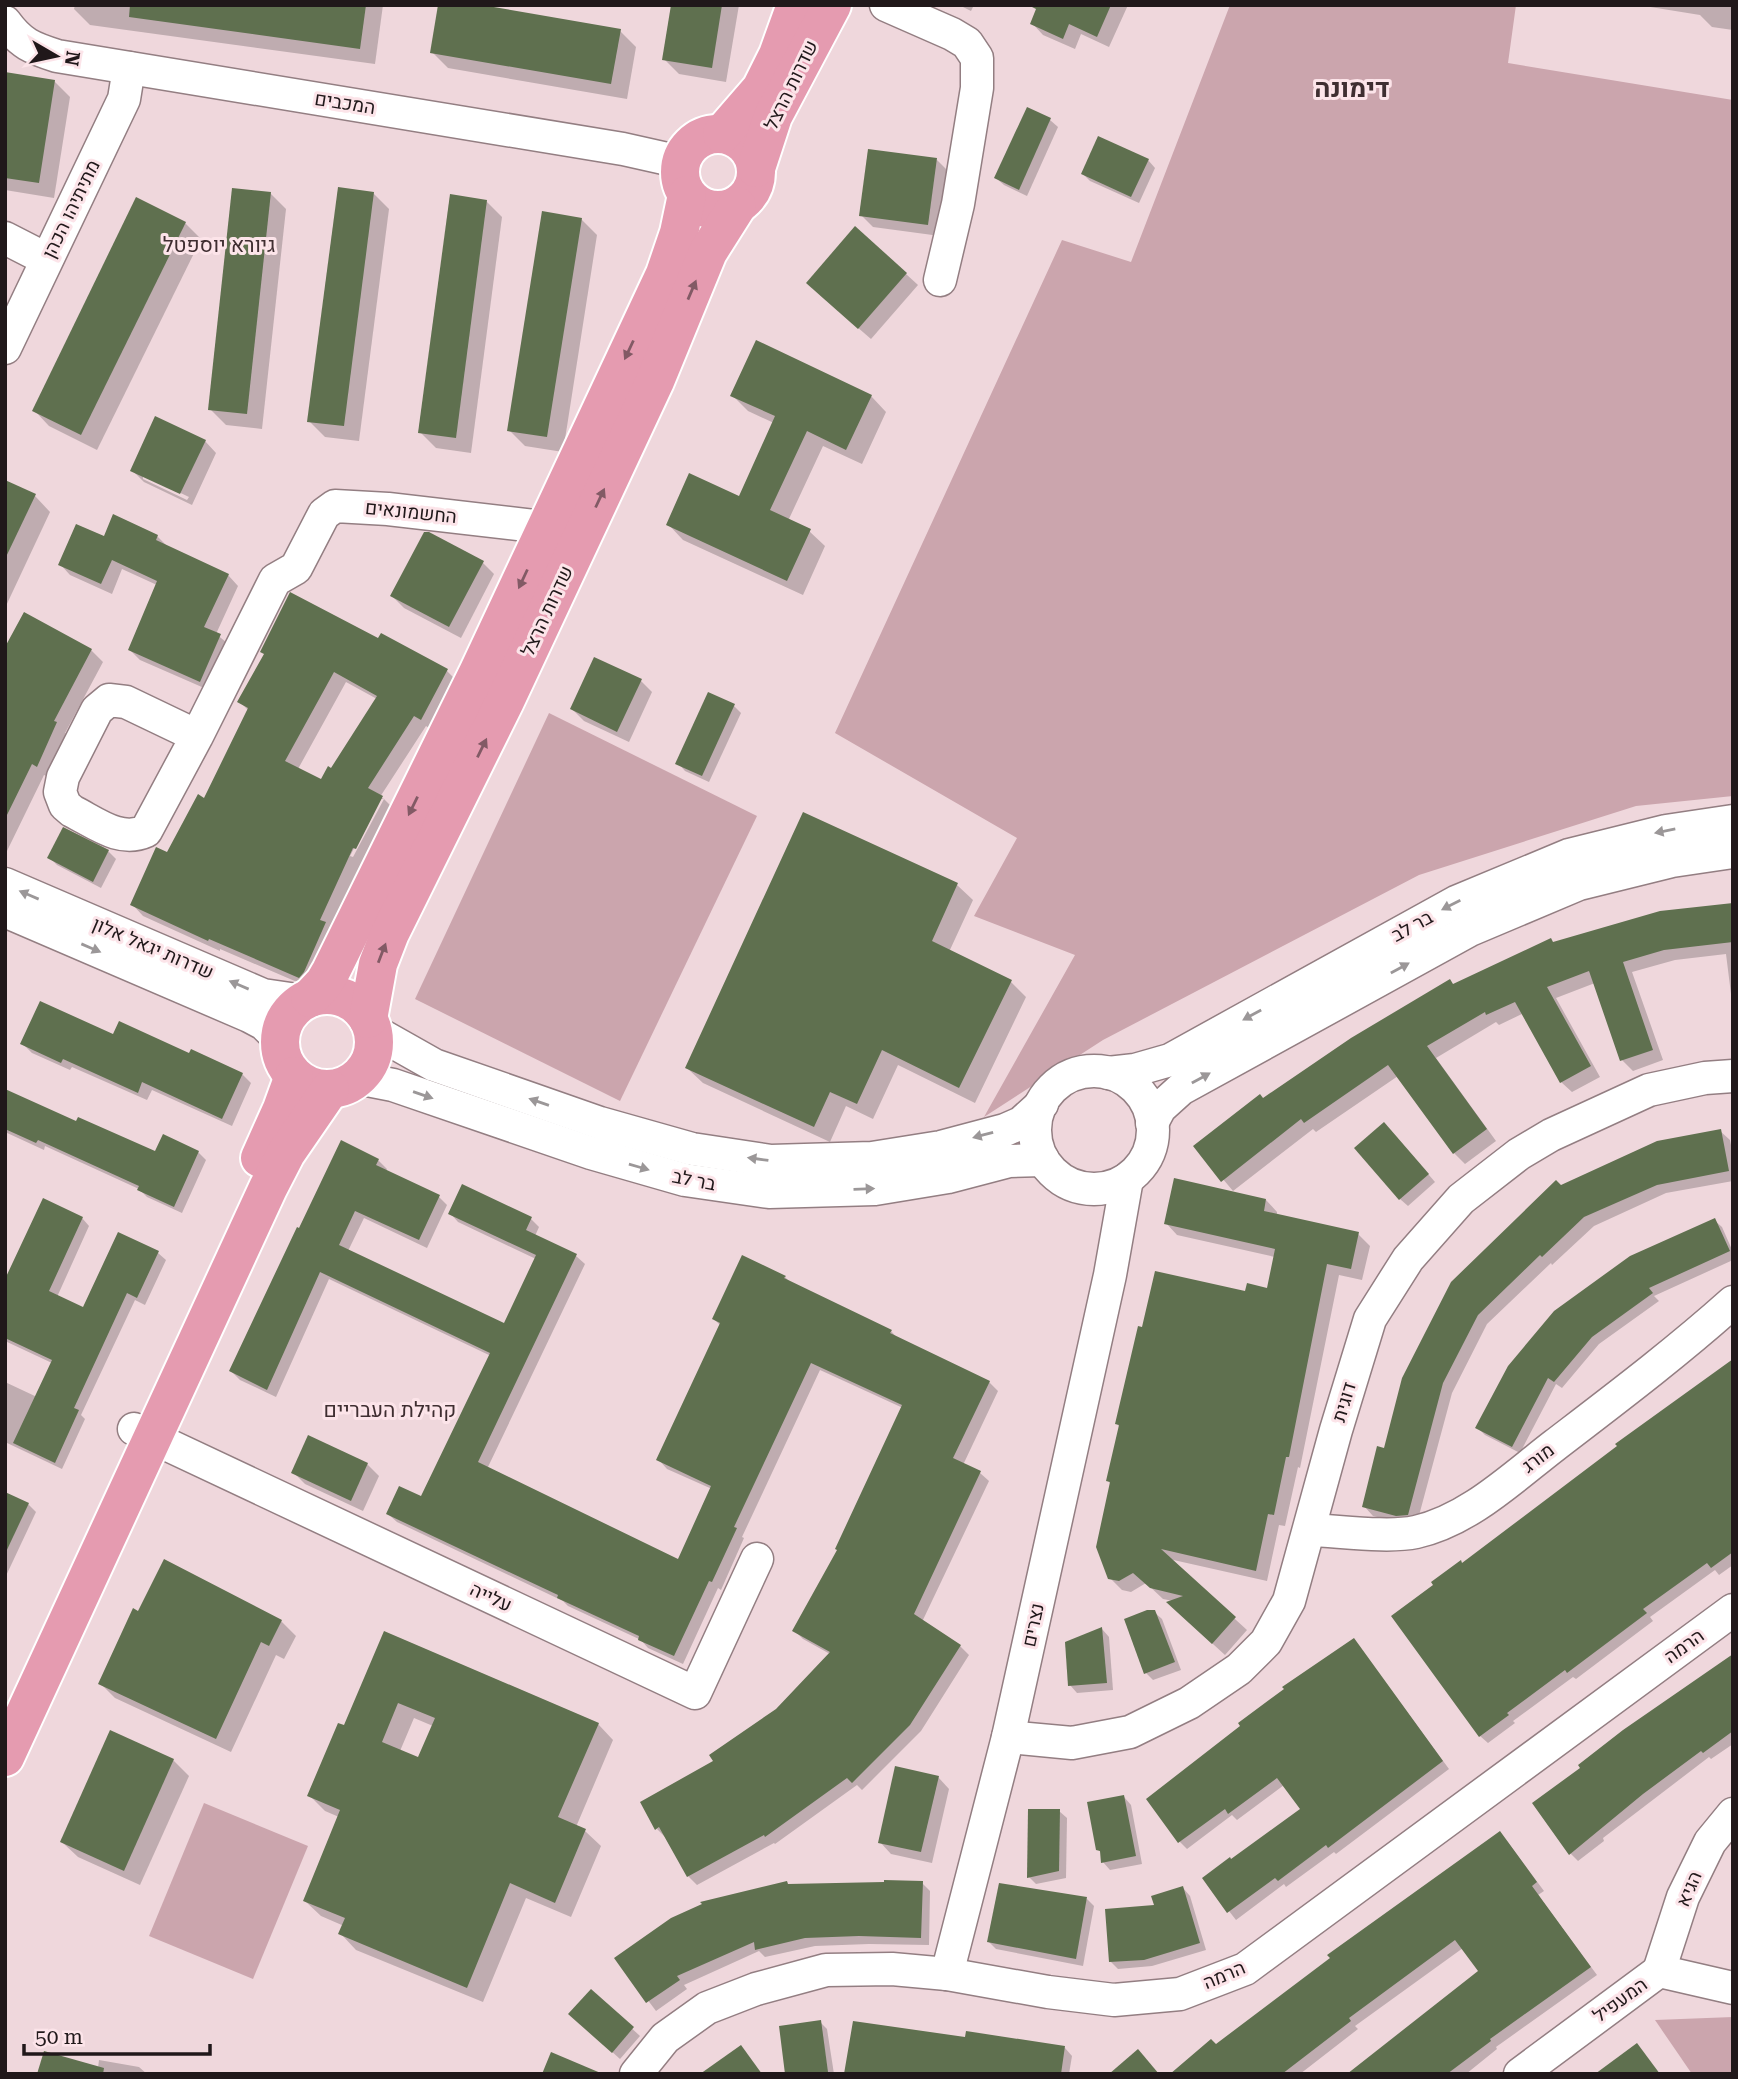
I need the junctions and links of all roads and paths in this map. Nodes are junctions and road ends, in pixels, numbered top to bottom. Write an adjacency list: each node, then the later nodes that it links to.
1 (796, 5): 6 (main road, שדרות הרצל)
2 (832, 5): 7 (main road, שדרות הרצל)
3 (886, 5): 12 (street)
4 (10, 28): 5 (street, המכבים)
5 (130, 68): 8 (street, המכבים); 11 (street, מתיתיהו הכהן)
6 (722, 134): 7 (main road); 8 (main road)
7 (756, 168): 9 (main road)
8 (684, 179): 9 (main road); 14 (main road, שדרות הרצל, one-way to 14)
9 (737, 206): 14 (main road, שדרות הרצל, one-way to 9)
10 (5, 238): 11 (street)
11 (46, 259): 13 (street, מתיתיהו הכהן)
12 (940, 280)
13 (5, 348)
14 (566, 529): 15 (street, החשמונאים); 20 (main road, שדרות הרצל, one-way to 20); 21 (main road, שדרות הרצל, one-way to 14)
15 (197, 736): 15 (street)
16 (1733, 821): 23 (street, בר לב, one-way to 23)
17 (1733, 852): 28 (street, בר לב, one-way to 17)
18 (5, 884): 20 (street, שדרות יגאל אלון, one-way to 18)
19 (5, 911): 22 (street, שדרות יגאל אלון, one-way to 22)
20 (307, 1000): 21 (main road); 22 (main road)
21 (370, 1025): 26 (main road); 27 (street, בר לב, one-way to 21)
22 (280, 1040): 24 (main road)
23 (1108, 1073): 27 (street); 28 (street)
24 (293, 1076): 26 (main road); 34 (main road)
25 (1733, 1076): 35 (street, דוגית)
26 (343, 1084): 29 (street, בר לב, one-way to 29); 34 (main road)
27 (1042, 1104): 29 (street)
28 (1152, 1123): 30 (street)
29 (1043, 1160): 31 (street)
30 (1127, 1179): 31 (street); 32 (street, נצרים)
31 (1082, 1188): 32 (street, נצרים)
32 (1110, 1275): 39 (street, נצרים)
33 (1733, 1303): 35 (street, מורג)
34 (144, 1434): 36 (street, עלייה); 38 (main road); 40 (main road)
35 (1310, 1530): 39 (street, דוגית)
36 (757, 1559)
37 (1733, 1610): 43 (street, הרמה)
38 (5, 1708)
39 (1008, 1737): 43 (street, נצרים)
40 (5, 1757)
41 (1733, 1814): 42 (street, הגיא)
42 (1659, 1971): 44 (street, המעפיל); 46 (street, המעפיל)
43 (947, 1974): 45 (street, הרמה)
44 (1733, 1988)
45 (636, 2074)
46 (1520, 2074)

